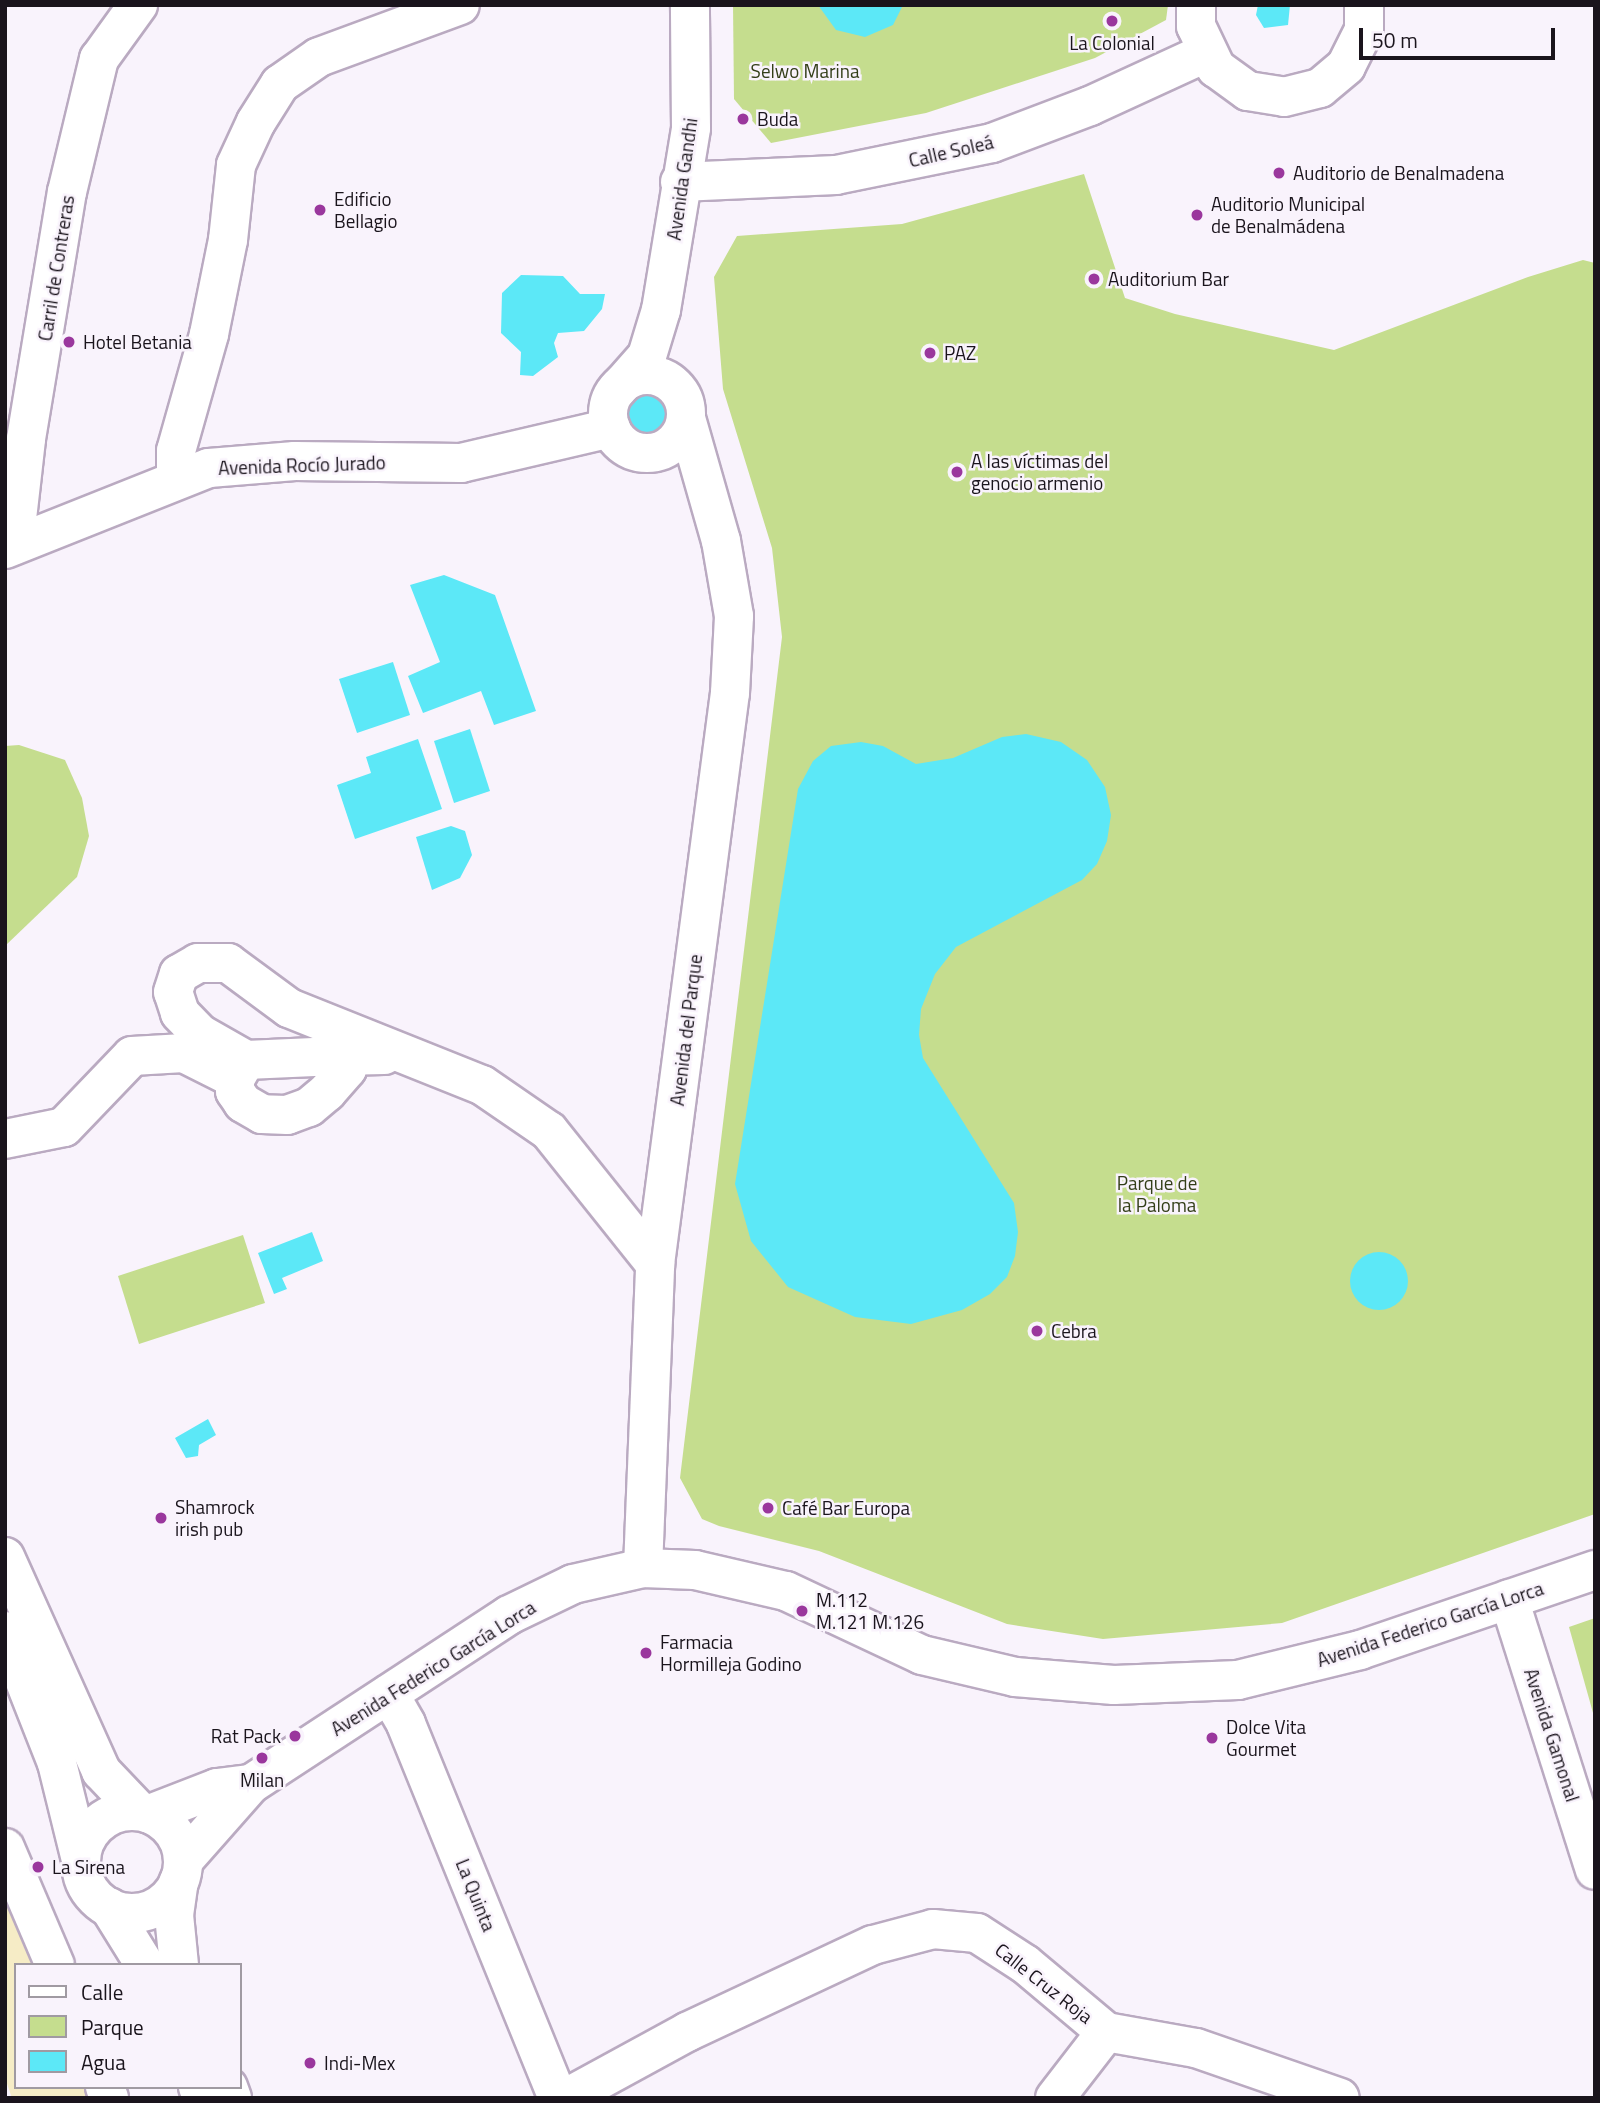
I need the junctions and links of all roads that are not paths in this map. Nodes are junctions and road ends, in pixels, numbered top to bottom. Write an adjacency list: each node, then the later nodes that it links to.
1 (138, 5): 13 (street, Carril de Contreras)
2 (460, 5): 12 (street)
3 (690, 5): 7 (street, Avenida Gandhi)
4 (1196, 5): 6 (street)
5 (1364, 5): 6 (street)
6 (1205, 53): 7 (street, Calle Soleá)
7 (680, 182): 8 (street, Avenida Gandhi)
8 (661, 310): 9 (street, Avenida Gandhi); 10 (street, Avenida Gandhi)
9 (616, 391): 10 (street); 11 (street)
10 (675, 417): 11 (street); 18 (street, Avenida del Parque)
11 (611, 428): 12 (street, Avenida Rocío Jurado)
12 (176, 478): 13 (street, Avenida Rocío Jurado)
13 (10, 547)
14 (407, 1055): 15 (street); 16 (street); 18 (street)
15 (337, 1056): 16 (street); 16 (street)
16 (240, 1069): 17 (street)
17 (5, 1139)
18 (656, 1264): 20 (street, Avenida del Parque)
19 (5, 1557): 26 (street)
20 (643, 1568): 22 (street, Avenida Federico García Lorca); 24 (street, Avenida Federico García Lorca)
21 (1595, 1570): 22 (street, Avenida Federico García Lorca)
22 (1509, 1599): 30 (street, Avenida Gamonal)
23 (5, 1631): 28 (street)
24 (389, 1695): 25 (street, Avenida Federico García Lorca); 36 (street, La Quinta)
25 (251, 1784): 26 (street); 29 (street)
26 (145, 1812): 28 (street); 29 (street)
27 (5, 1848): 32 (street)
28 (81, 1860): 31 (street)
29 (188, 1862): 31 (street); 34 (street)
30 (1595, 1870)
31 (108, 1907): 33 (street)
32 (54, 1963)
33 (144, 1963)
34 (179, 1963)
35 (1105, 2032): 37 (street, Calle Cruz Roja); 38 (street); 39 (street, Calle Cruz Roja)
36 (558, 2098)
37 (566, 2098)
38 (1055, 2098)
39 (1340, 2098)

